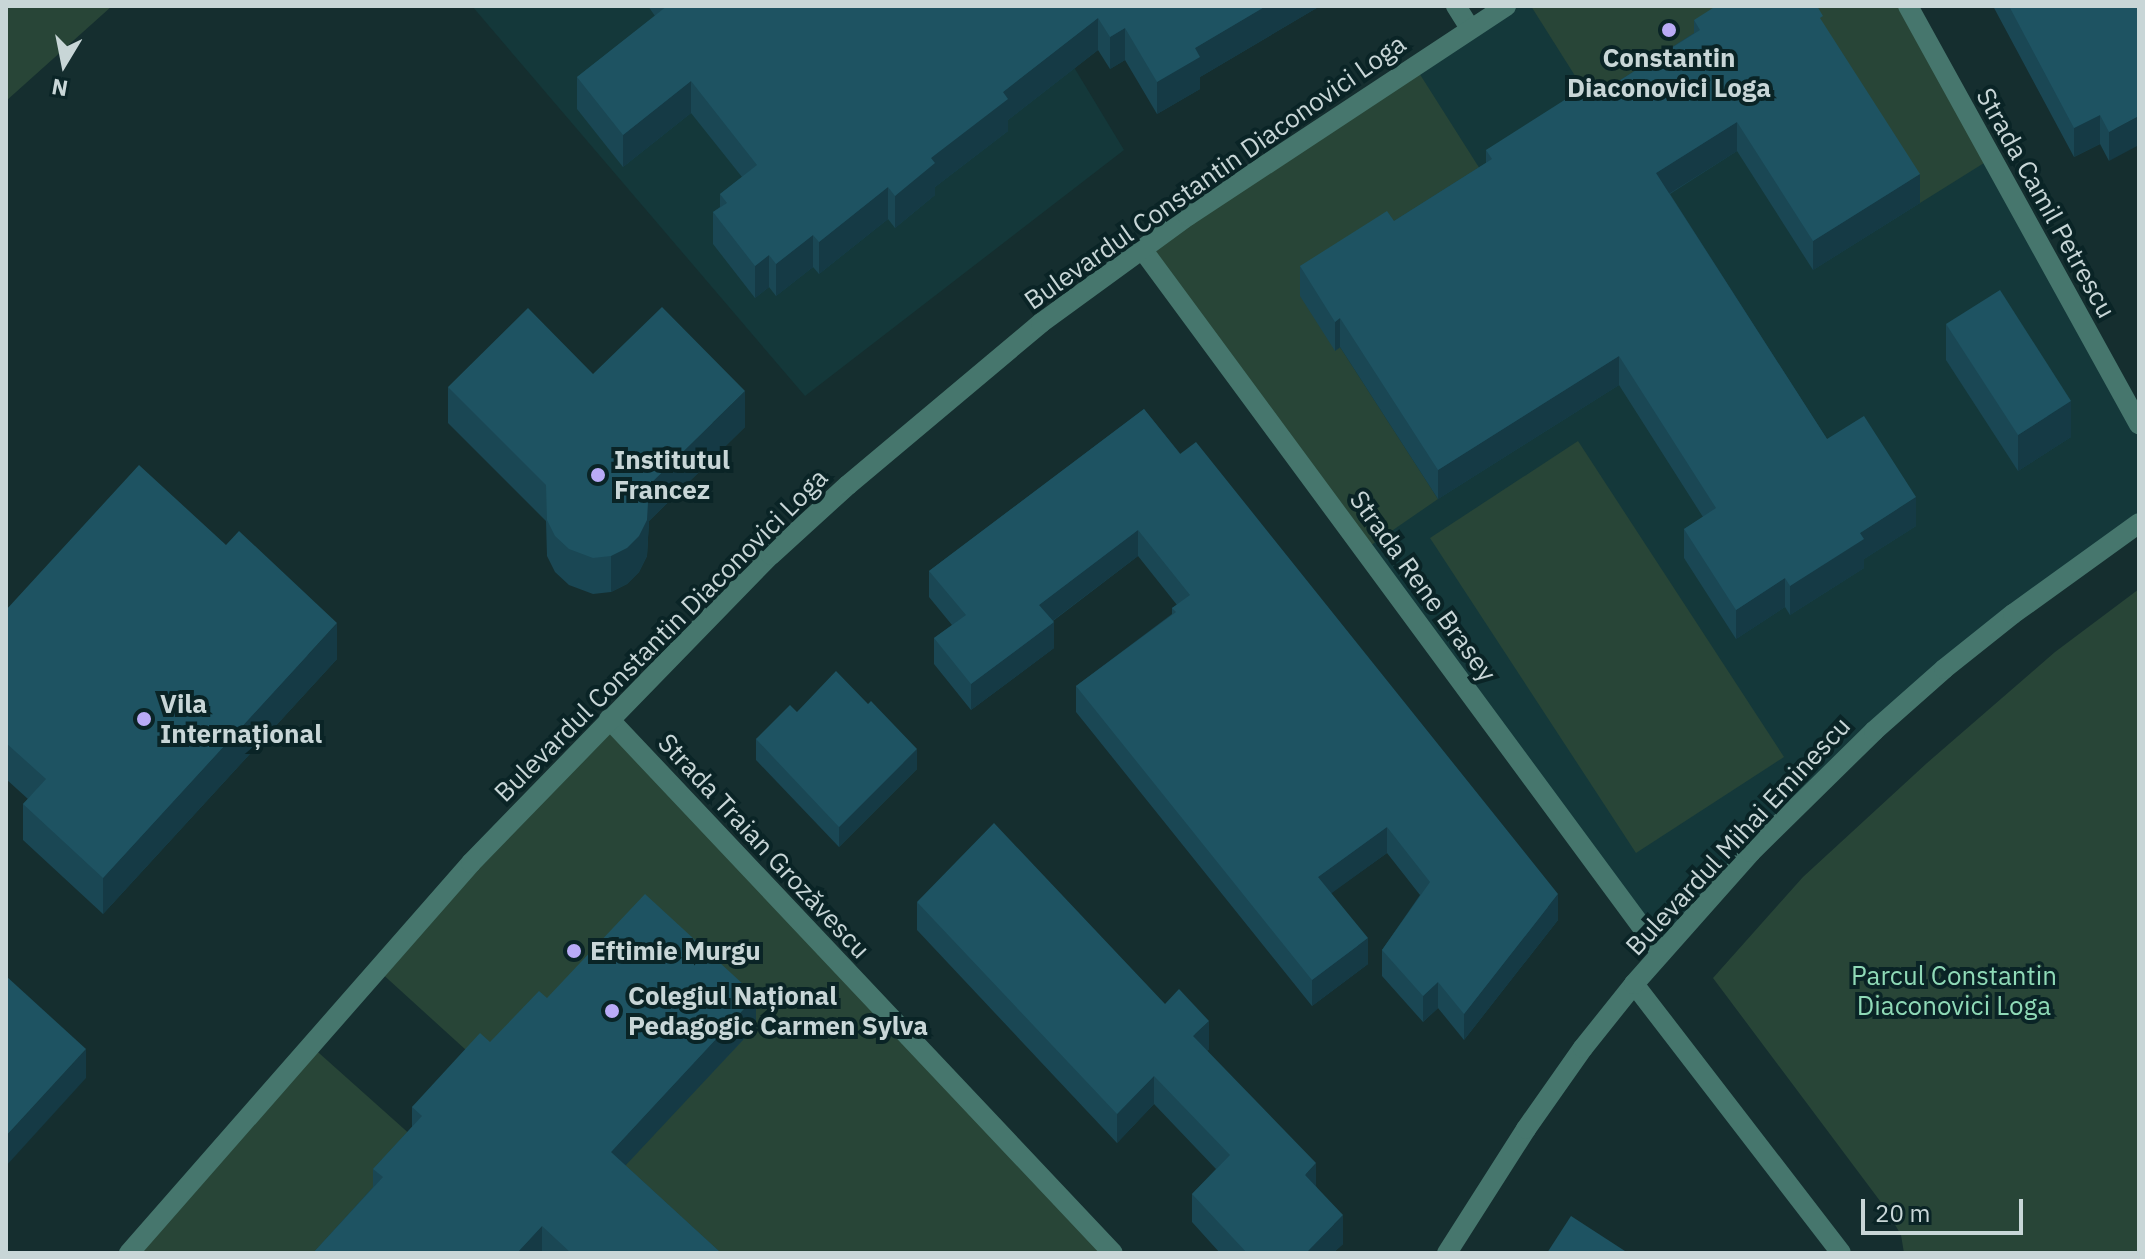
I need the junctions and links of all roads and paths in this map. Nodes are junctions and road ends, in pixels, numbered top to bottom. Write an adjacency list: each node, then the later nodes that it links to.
1 (1456, 6): 4 (street)
2 (1506, 6): 4 (street, Bulevardul Constantin Diaconovici Loga)
3 (1908, 6): 6 (street, Strada Camil Petrescu)
4 (1470, 28): 5 (street, Bulevardul Constantin Diaconovici Loga)
5 (1142, 249): 8 (street, Bulevardul Constantin Diaconovici Loga); 9 (street, Strada Rene Brasey)
6 (2139, 424)
7 (2139, 523): 9 (street, Bulevardul Mihai Eminescu)
8 (609, 719): 11 (street, Bulevardul Constantin Diaconovici Loga); 12 (street, Strada Traian Grozăvescu)
9 (1661, 953): 10 (street, Bulevardul Mihai Eminescu)
10 (1634, 984): 13 (street, Bulevardul Mihai Eminescu); 14 (street)
11 (129, 1253)
12 (1113, 1253)
13 (1447, 1253)
14 (1841, 1253)

